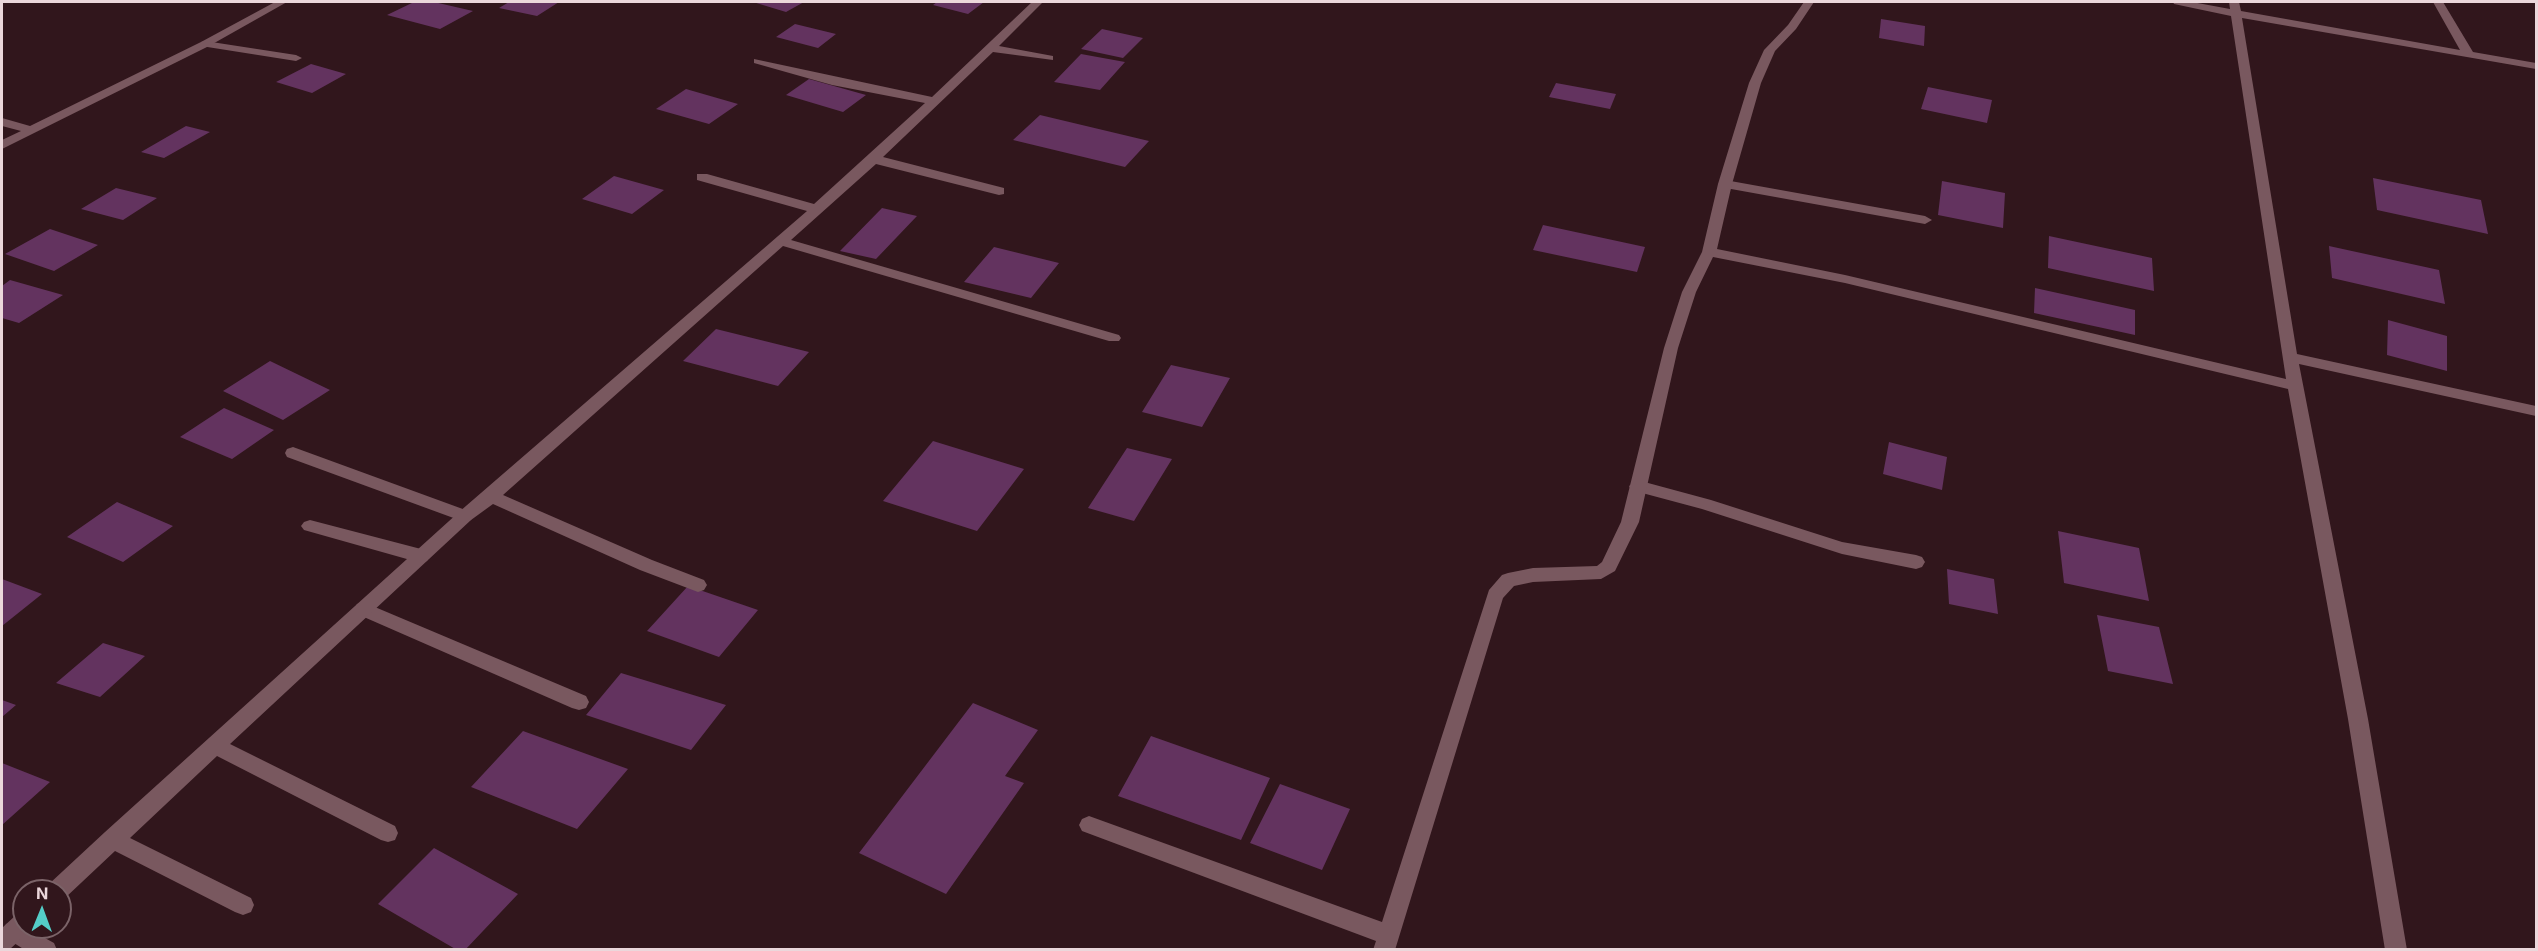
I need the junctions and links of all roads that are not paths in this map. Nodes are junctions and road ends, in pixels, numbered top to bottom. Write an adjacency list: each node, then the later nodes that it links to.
1 (282, 2): 7 (street)
2 (1038, 2): 8 (street)
3 (1809, 2): 20 (street)
4 (2178, 2): 6 (street)
5 (2438, 2): 9 (street)
6 (2236, 7): 9 (street); 27 (street)
7 (205, 44): 10 (street); 16 (street)
8 (990, 48): 11 (street); 14 (street)
9 (2468, 54): 13 (street)
10 (296, 58)
11 (1049, 58)
12 (758, 61): 14 (street)
13 (2536, 66)
14 (932, 101): 18 (street)
15 (2, 122): 16 (street)
16 (31, 130): 17 (street)
17 (2, 145)
18 (873, 159): 21 (street); 22 (street)
19 (702, 177): 22 (street)
20 (1725, 184): 23 (street); 25 (street)
21 (999, 191)
22 (816, 209): 24 (street)
23 (1925, 220)
24 (780, 241): 26 (street); 32 (street)
25 (1709, 252): 28 (street); 31 (street)
26 (1114, 338)
27 (2293, 358): 28 (street); 29 (street)
28 (2295, 386): 49 (street)
29 (2536, 411)
30 (293, 453): 33 (street)
31 (1637, 486): 36 (street); 47 (street)
32 (491, 496): 33 (street); 37 (street)
33 (465, 516): 35 (street)
34 (310, 526): 35 (street)
35 (421, 556): 38 (street)
36 (1916, 562)
37 (698, 585)
38 (363, 609): 39 (street); 40 (street)
39 (579, 702)
40 (215, 746): 42 (street); 43 (street)
41 (1089, 825): 47 (street)
42 (388, 832)
43 (112, 840): 44 (street); 45 (street)
44 (70, 879)
45 (243, 905)
46 (26, 939): 48 (street)
47 (1386, 942)
48 (46, 950)
49 (2396, 950)

